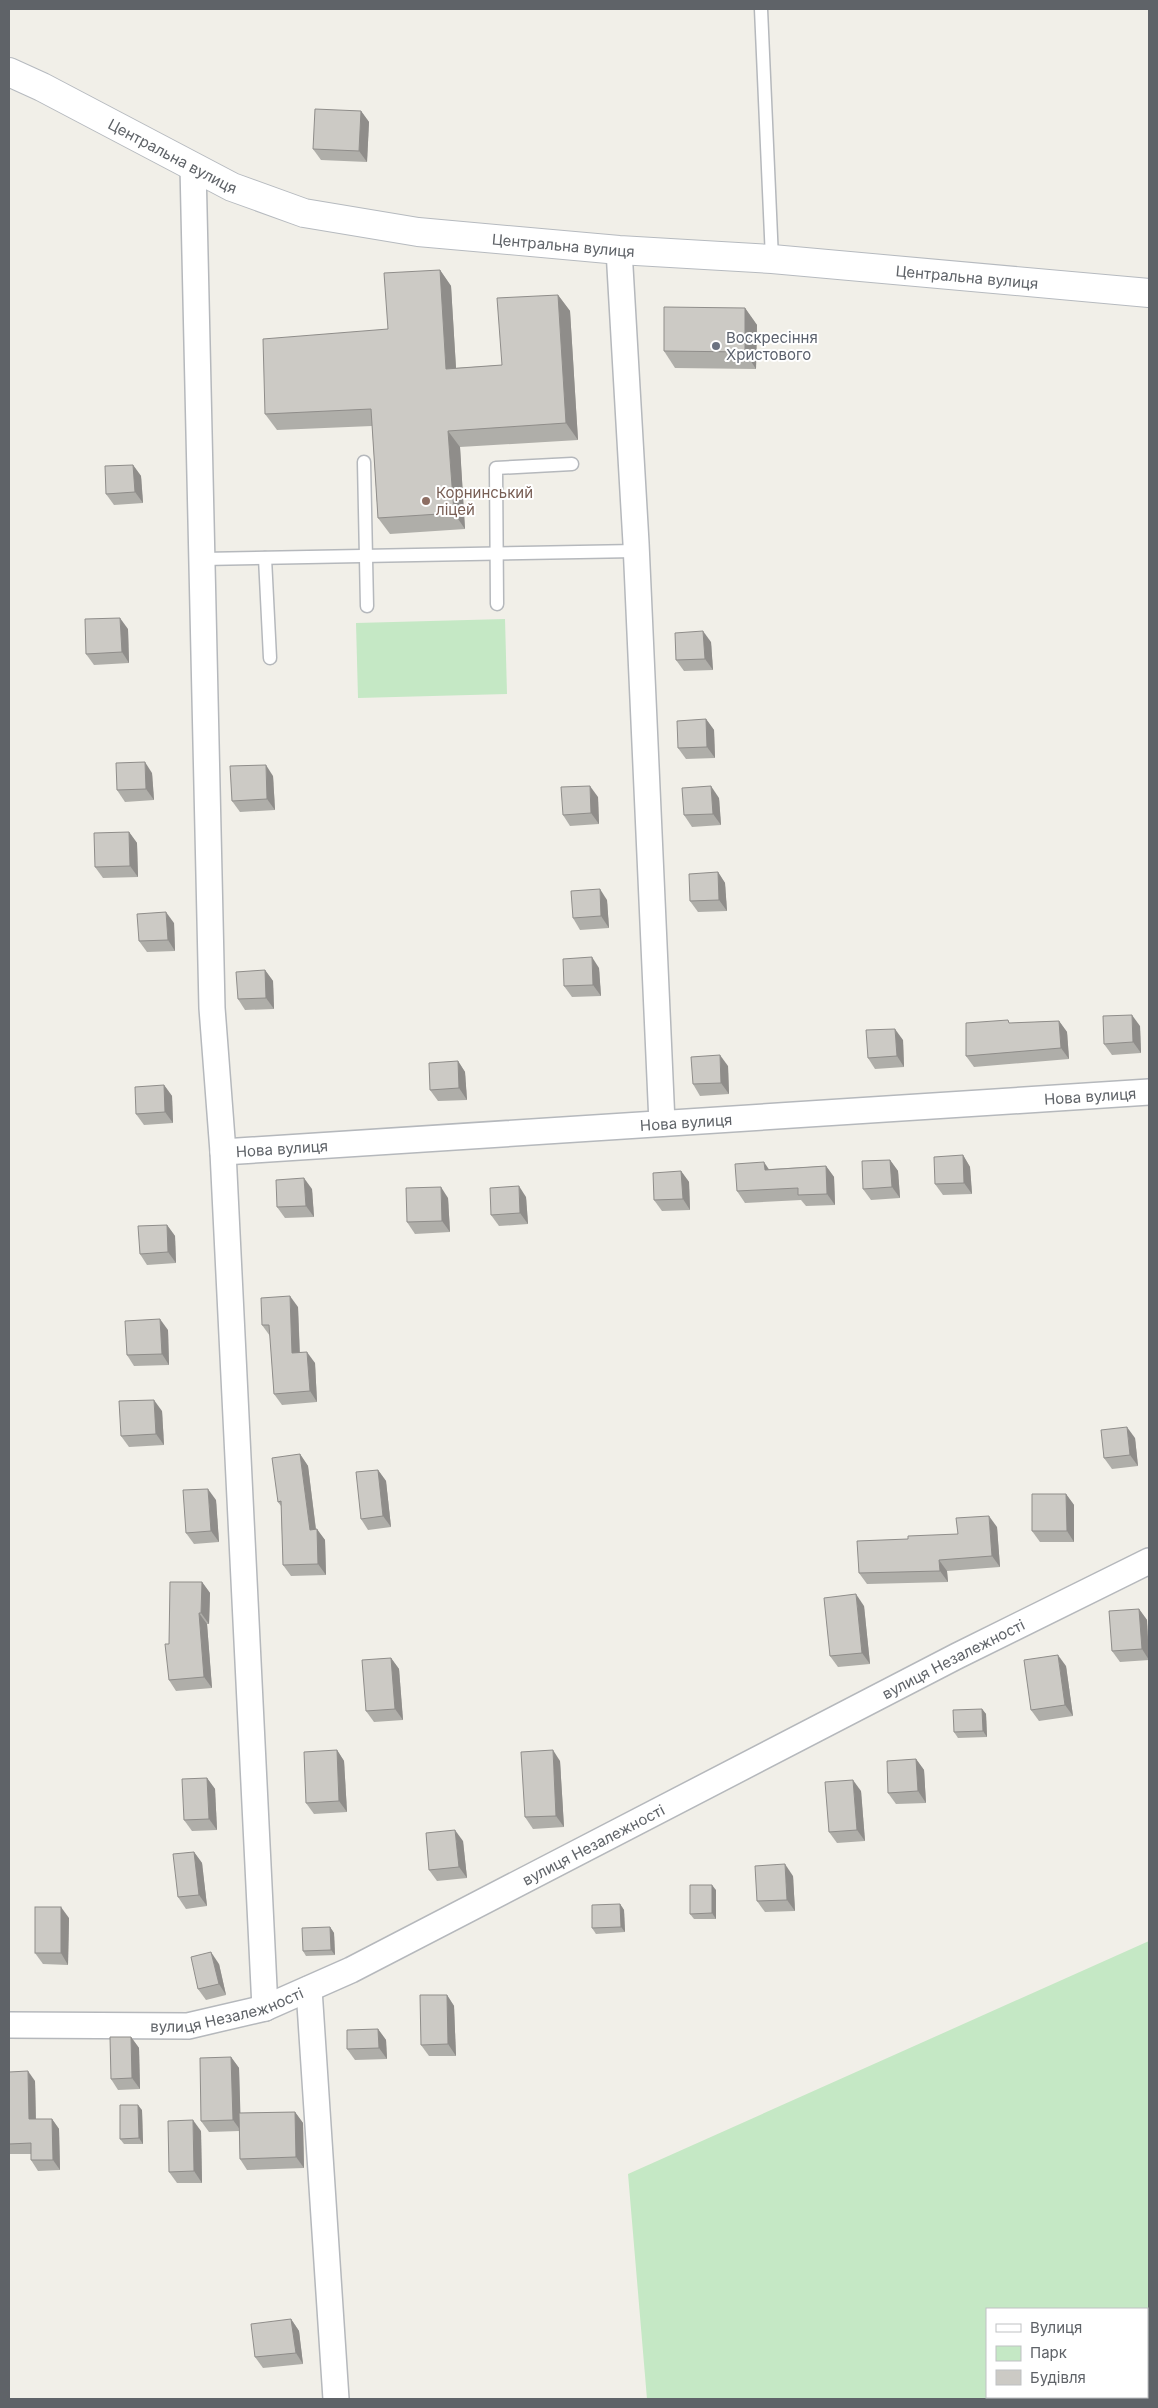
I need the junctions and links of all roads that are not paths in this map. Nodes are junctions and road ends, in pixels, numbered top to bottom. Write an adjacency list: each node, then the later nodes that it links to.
1 (761, 9): 5 (lane)
2 (9, 72): 3 (street, Центральна вулиця)
3 (192, 166): 4 (street, Центральна вулиця); 13 (street)
4 (619, 250): 5 (street, Центральна вулиця); 9 (street)
5 (772, 258): 6 (street, Центральна вулиця)
6 (1149, 293)
7 (364, 462): 11 (lane)
8 (572, 464): 10 (lane)
9 (636, 551): 10 (lane); 18 (street)
10 (495, 554): 11 (lane); 14 (lane)
11 (365, 556): 12 (lane); 15 (lane)
12 (265, 558): 13 (lane); 16 (lane)
13 (202, 559): 19 (street)
14 (497, 604)
15 (367, 606)
16 (270, 658)
17 (1149, 1092): 18 (street, Нова вулиця)
18 (662, 1123): 19 (street, Нова вулиця)
19 (223, 1152): 22 (street)
20 (1149, 1561): 21 (street, вулиця Незалежності)
21 (309, 1988): 22 (street, вулиця Незалежності); 24 (street)
22 (265, 2008): 23 (street, вулиця Незалежності)
23 (9, 2025)
24 (336, 2399)

